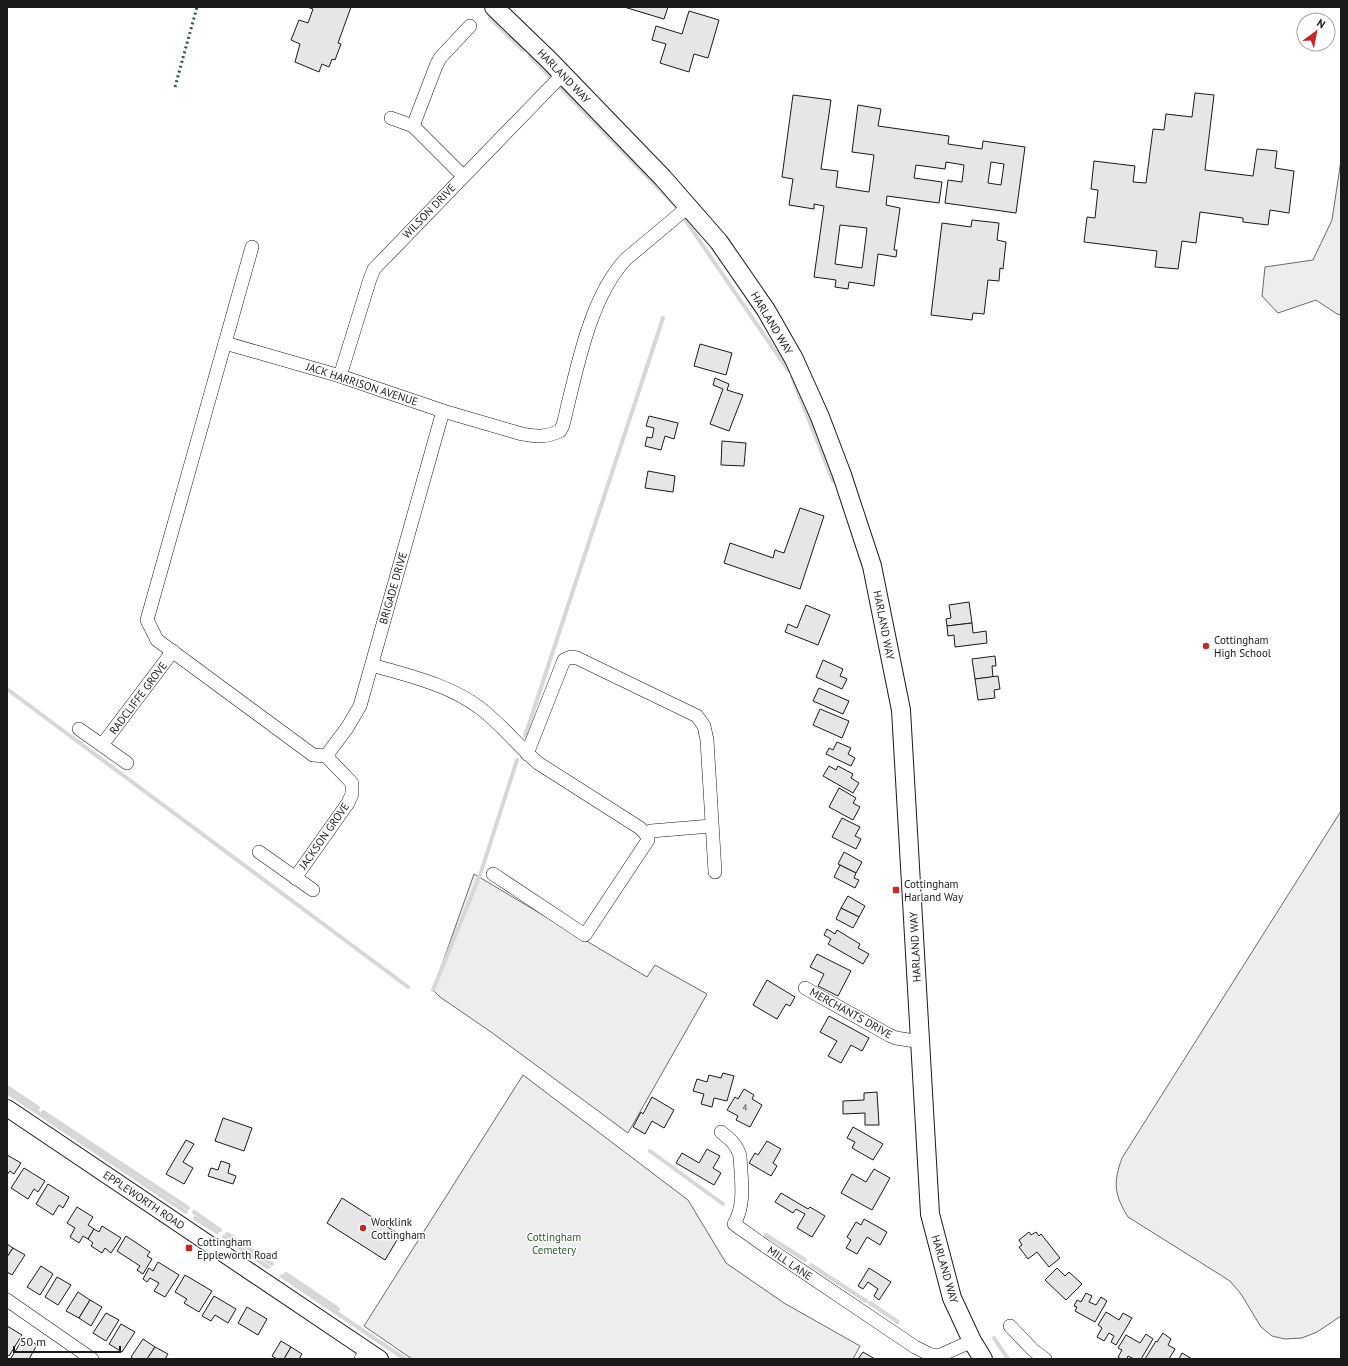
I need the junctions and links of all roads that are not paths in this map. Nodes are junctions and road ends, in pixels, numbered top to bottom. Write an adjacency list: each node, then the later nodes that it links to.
1 (494, 7): 3 (main road, HARLAND WAY)
2 (470, 26): 5 (street)
3 (563, 74): 6 (street, WILSON DRIVE); 7 (main road, HARLAND WAY)
4 (391, 118): 5 (street)
5 (414, 126): 6 (street)
6 (463, 176): 10 (street, WILSON DRIVE)
7 (688, 207): 11 (street, JACK HARRISON AVENUE); 27 (main road, HARLAND WAY)
8 (252, 247): 9 (street)
9 (225, 343): 10 (street, JACK HARRISON AVENUE); 12 (street)
10 (340, 376): 11 (street, JACK HARRISON AVENUE)
11 (443, 411): 13 (street, BRIGADE DRIVE)
12 (173, 652): 15 (street, RADCLIFFE GROVE); 17 (street)
13 (372, 665): 16 (street); 17 (street, BRIGADE DRIVE)
14 (79, 729): 15 (street, RADCLIFFE GROVE)
15 (102, 745): 18 (street, RADCLIFFE GROVE)
16 (527, 754): 19 (street); 20 (street)
17 (326, 756): 24 (street, JACKSON GROVE)
18 (127, 763)
19 (711, 826): 20 (street); 22 (street)
20 (646, 833): 23 (street)
21 (259, 852): 24 (street, JACKSON GROVE)
22 (715, 872)
23 (494, 874)
24 (295, 878): 25 (street, JACKSON GROVE)
25 (313, 890)
26 (805, 988): 27 (street, MERCHANTS DRIVE)
27 (921, 1042): 32 (main road, HARLAND WAY)
28 (7, 1108): 33 (street, EPPLEWORTH ROAD)
29 (721, 1132): 34 (street, MILL LANE)
30 (7, 1300): 35 (street)
31 (1010, 1326): 37 (street)
32 (972, 1341): 34 (street, MILL LANE); 36 (main road, HARLAND WAY)
33 (370, 1356)
34 (933, 1357)
35 (92, 1359)
36 (983, 1359)
37 (1045, 1359)

